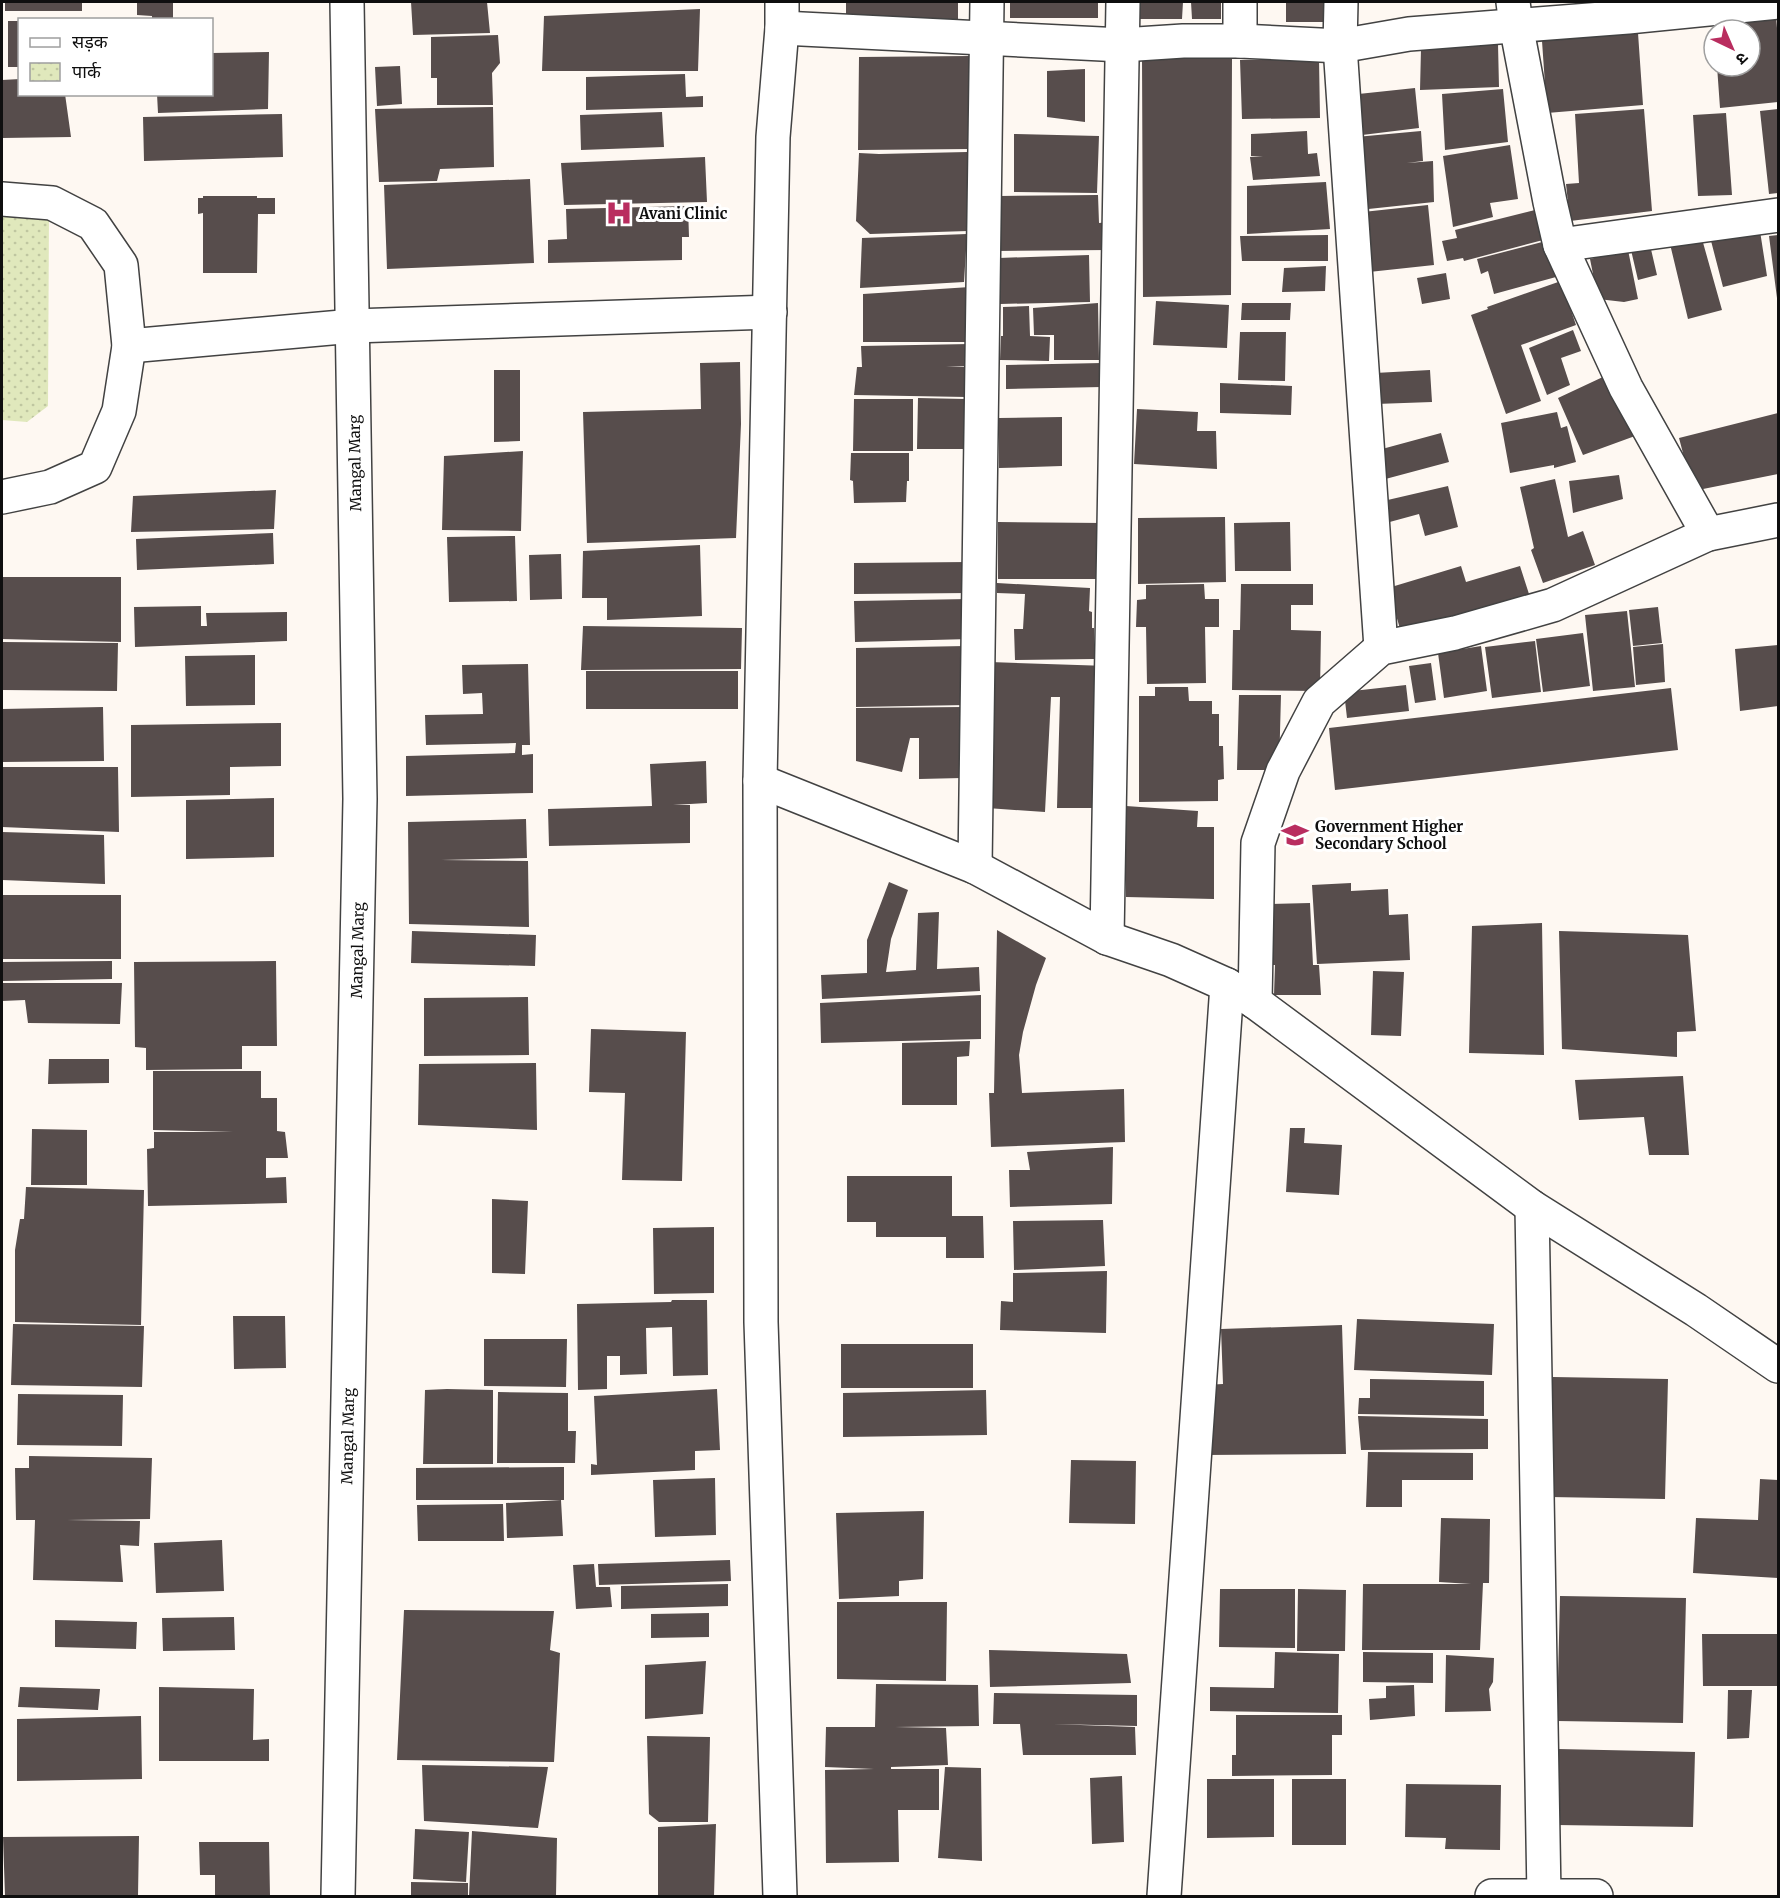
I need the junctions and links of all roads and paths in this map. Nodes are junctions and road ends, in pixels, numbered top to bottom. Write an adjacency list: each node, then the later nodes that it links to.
1 (347, 2): 17 (street, Mangal Marg)
2 (987, 2): 9 (street)
3 (1123, 2): 11 (street)
4 (1240, 2): 10 (street)
5 (1341, 2): 12 (street)
6 (1778, 2): 7 (street)
7 (1514, 13): 12 (street); 15 (street)
8 (782, 15): 9 (street); 16 (street)
9 (987, 39): 11 (street); 24 (street)
10 (1240, 41): 11 (street); 12 (street)
11 (1122, 45): 25 (street)
12 (1341, 46): 22 (street)
13 (2, 199): 18 (street)
14 (1779, 215): 15 (street)
15 (1560, 245): 21 (street)
16 (770, 312): 17 (street); 23 (street)
17 (353, 326): 18 (street); 30 (street, Mangal Marg)
18 (129, 346): 19 (street)
19 (2, 497)
20 (1779, 520): 21 (street)
21 (1708, 534): 22 (street)
22 (1381, 648): 27 (street)
23 (760, 781): 24 (street); 31 (street)
24 (975, 867): 25 (street)
25 (1107, 938): 26 (street)
26 (1227, 985): 27 (street); 32 (street)
27 (1255, 1002): 28 (street)
28 (1532, 1207): 29 (street); 34 (street)
29 (1779, 1366)
30 (338, 1896)
31 (780, 1896)
32 (1164, 1896)
33 (1492, 1896): 34 (street)
34 (1544, 1896): 35 (street)
35 (1596, 1896)

